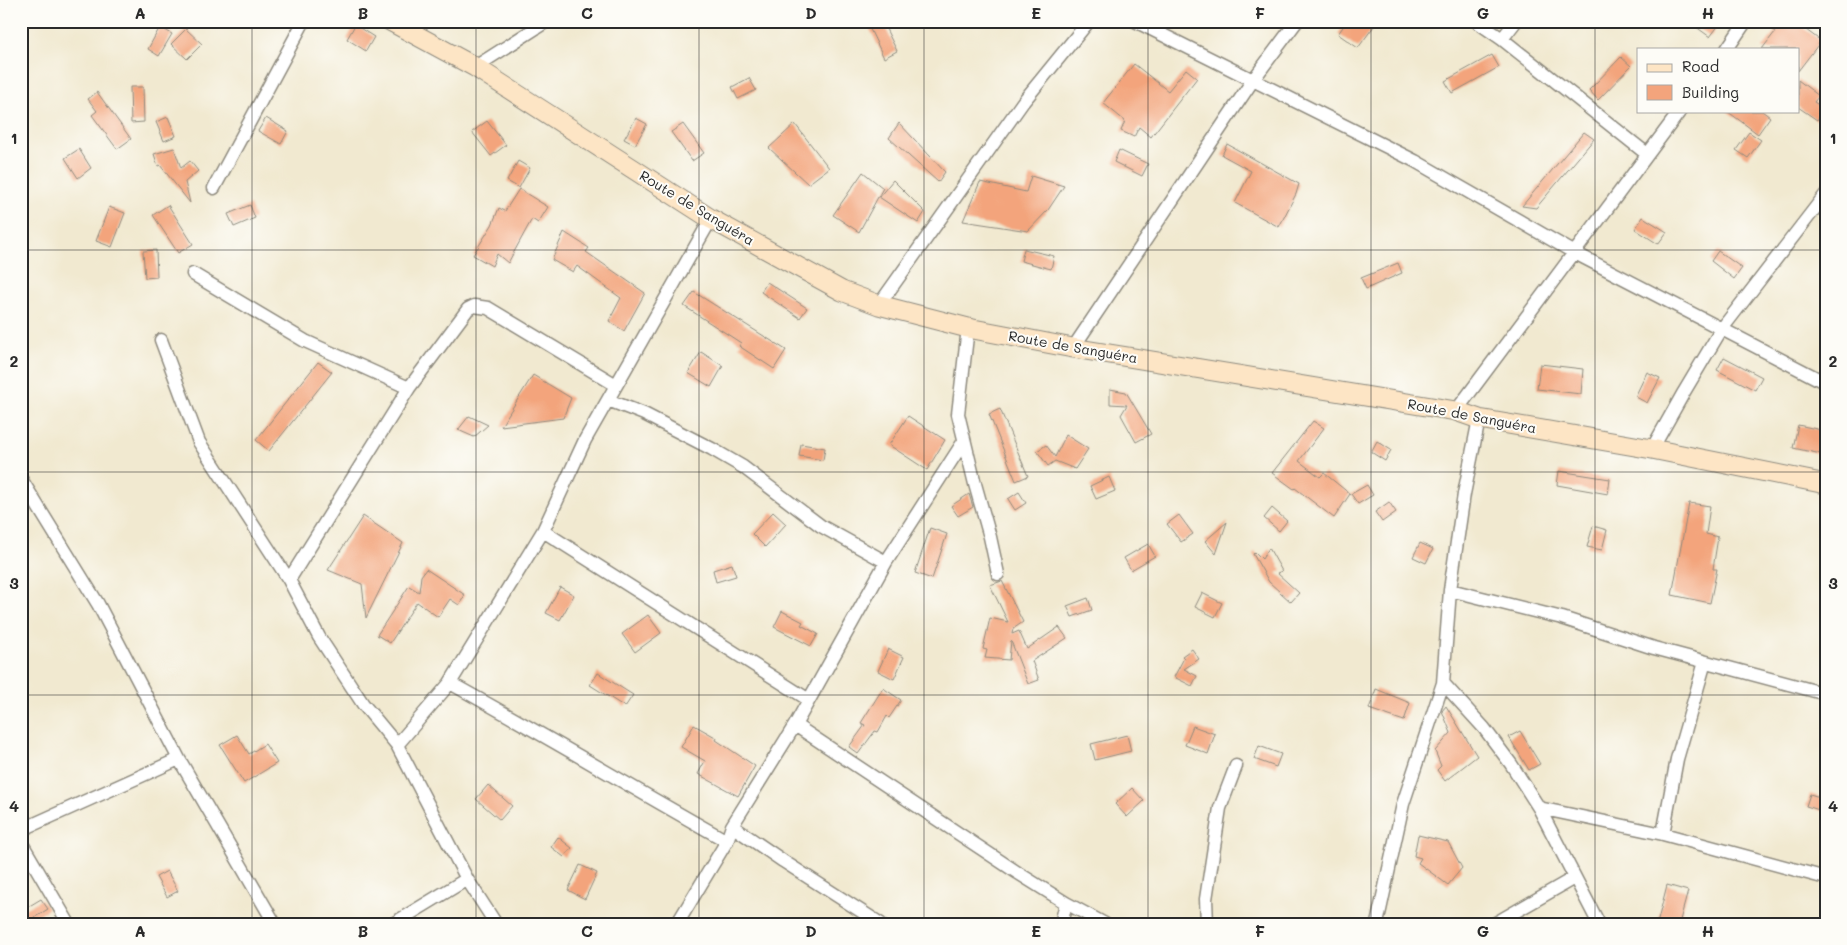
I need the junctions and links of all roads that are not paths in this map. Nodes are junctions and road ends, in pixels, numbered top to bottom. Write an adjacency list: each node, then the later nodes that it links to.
1 (304, 21): 16 (street)
2 (390, 21): 12 (street, Route de Sanguéra)
3 (547, 21): 12 (street)
4 (1089, 21): 21 (street)
5 (1135, 21): 13 (street)
6 (1297, 21): 13 (street)
7 (1476, 21): 10 (street)
8 (1516, 21): 10 (street)
9 (1746, 21): 11 (street)
10 (1502, 39): 15 (street)
11 (1727, 48)
12 (475, 67): 18 (street, Route de Sanguéra)
13 (1253, 80): 19 (street); 25 (street)
14 (1679, 112): 15 (street)
15 (1647, 154): 19 (street)
16 (214, 188)
17 (1826, 194): 23 (street)
18 (711, 219): 21 (street, Route de Sanguéra); 27 (street)
19 (1575, 253): 23 (street); 30 (street)
20 (192, 274): 28 (street)
21 (879, 305): 22 (street, Route de Sanguéra)
22 (968, 328): 25 (street, Route de Sanguéra); 32 (street)
23 (1722, 330): 26 (street); 33 (street)
24 (160, 340): 39 (street)
25 (1073, 348): 30 (street, Route de Sanguéra)
26 (1826, 383)
27 (616, 385): 28 (street); 29 (street)
28 (409, 388): 39 (street)
29 (608, 400): 36 (street); 37 (street)
30 (1456, 411): 31 (street, Route de Sanguéra)
31 (1479, 419): 33 (street, Route de Sanguéra); 40 (street)
32 (964, 440): 37 (street); 38 (street)
33 (1652, 449): 35 (street, Route de Sanguéra)
34 (21, 479): 48 (street)
35 (1826, 484)
36 (543, 531): 42 (street); 45 (street)
37 (886, 562): 45 (street)
38 (998, 574)
39 (289, 580): 47 (street)
40 (1450, 590): 41 (street); 43 (street)
41 (1705, 662): 44 (street); 53 (street)
42 (450, 683): 47 (street); 54 (street)
43 (1443, 683): 50 (street); 69 (street)
44 (1826, 694)
45 (809, 700): 46 (street)
46 (795, 725): 51 (street); 59 (street)
47 (397, 746): 58 (street)
48 (179, 759): 52 (street); 61 (street)
49 (1236, 766): 68 (street)
50 (1539, 808): 53 (street); 56 (street)
51 (732, 826): 54 (street); 65 (street)
52 (21, 830)
53 (1663, 834): 57 (street)
54 (727, 841): 64 (street)
55 (21, 842): 60 (street)
56 (1574, 878): 70 (street); 71 (street)
57 (1826, 878)
58 (467, 879): 62 (street); 63 (street)
59 (1066, 903): 66 (street); 67 (street)
60 (69, 924)
61 (275, 924)
62 (393, 924)
63 (496, 924)
64 (677, 924)
65 (881, 924)
66 (1060, 924)
67 (1105, 924)
68 (1207, 924)
69 (1377, 924)
70 (1494, 924)
71 (1599, 924)

